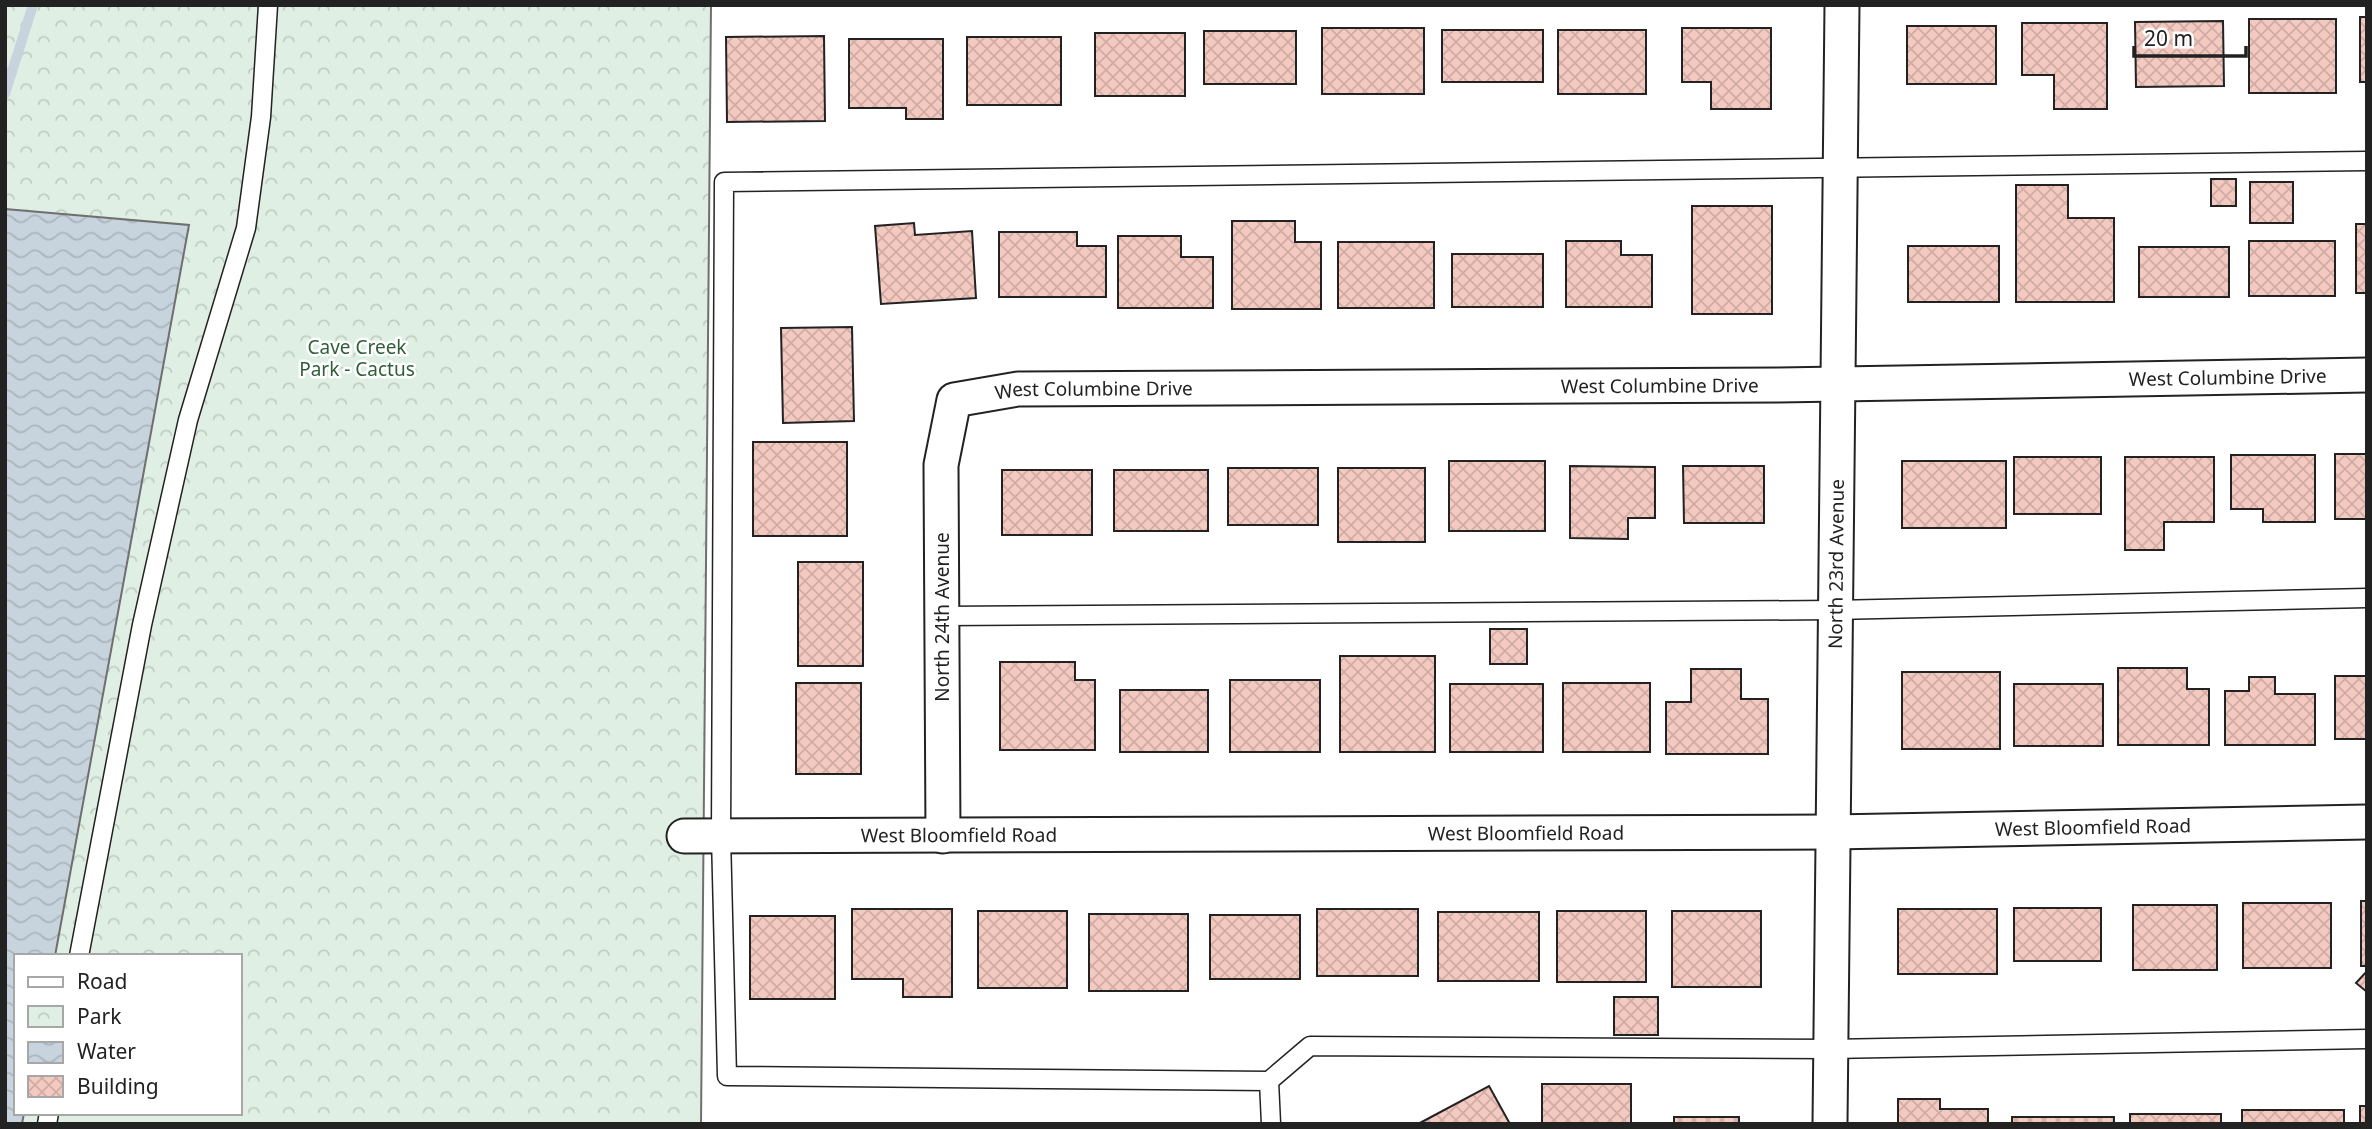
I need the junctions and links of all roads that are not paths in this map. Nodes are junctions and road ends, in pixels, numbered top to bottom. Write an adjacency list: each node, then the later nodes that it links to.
1 (268, 5): 16 (lane)
2 (1842, 5): 4 (street, North 23rd Avenue)
3 (2367, 161): 4 (lane)
4 (1840, 170): 6 (street, North 23rd Avenue); 14 (lane)
5 (2367, 375): 6 (street, West Columbine Drive)
6 (1836, 384): 7 (street, West Columbine Drive); 9 (street, North 23rd Avenue)
7 (954, 400): 10 (street, North 24th Avenue)
8 (2367, 598): 9 (lane)
9 (1834, 610): 10 (lane); 12 (street, North 23rd Avenue)
10 (942, 615): 15 (street, North 24th Avenue)
11 (2367, 822): 12 (street, West Bloomfield Road)
12 (1832, 832): 15 (street, West Bloomfield Road); 18 (street, North 23rd Avenue)
13 (684, 836): 14 (street, West Bloomfield Road)
14 (721, 836): 15 (street, West Bloomfield Road); 19 (lane)
15 (943, 836)
16 (79, 954)
17 (2367, 1039): 18 (lane)
18 (1830, 1049): 19 (lane); 21 (street, North 23rd Avenue)
19 (1269, 1081): 20 (lane)
20 (1271, 1124)
21 (1830, 1124)

